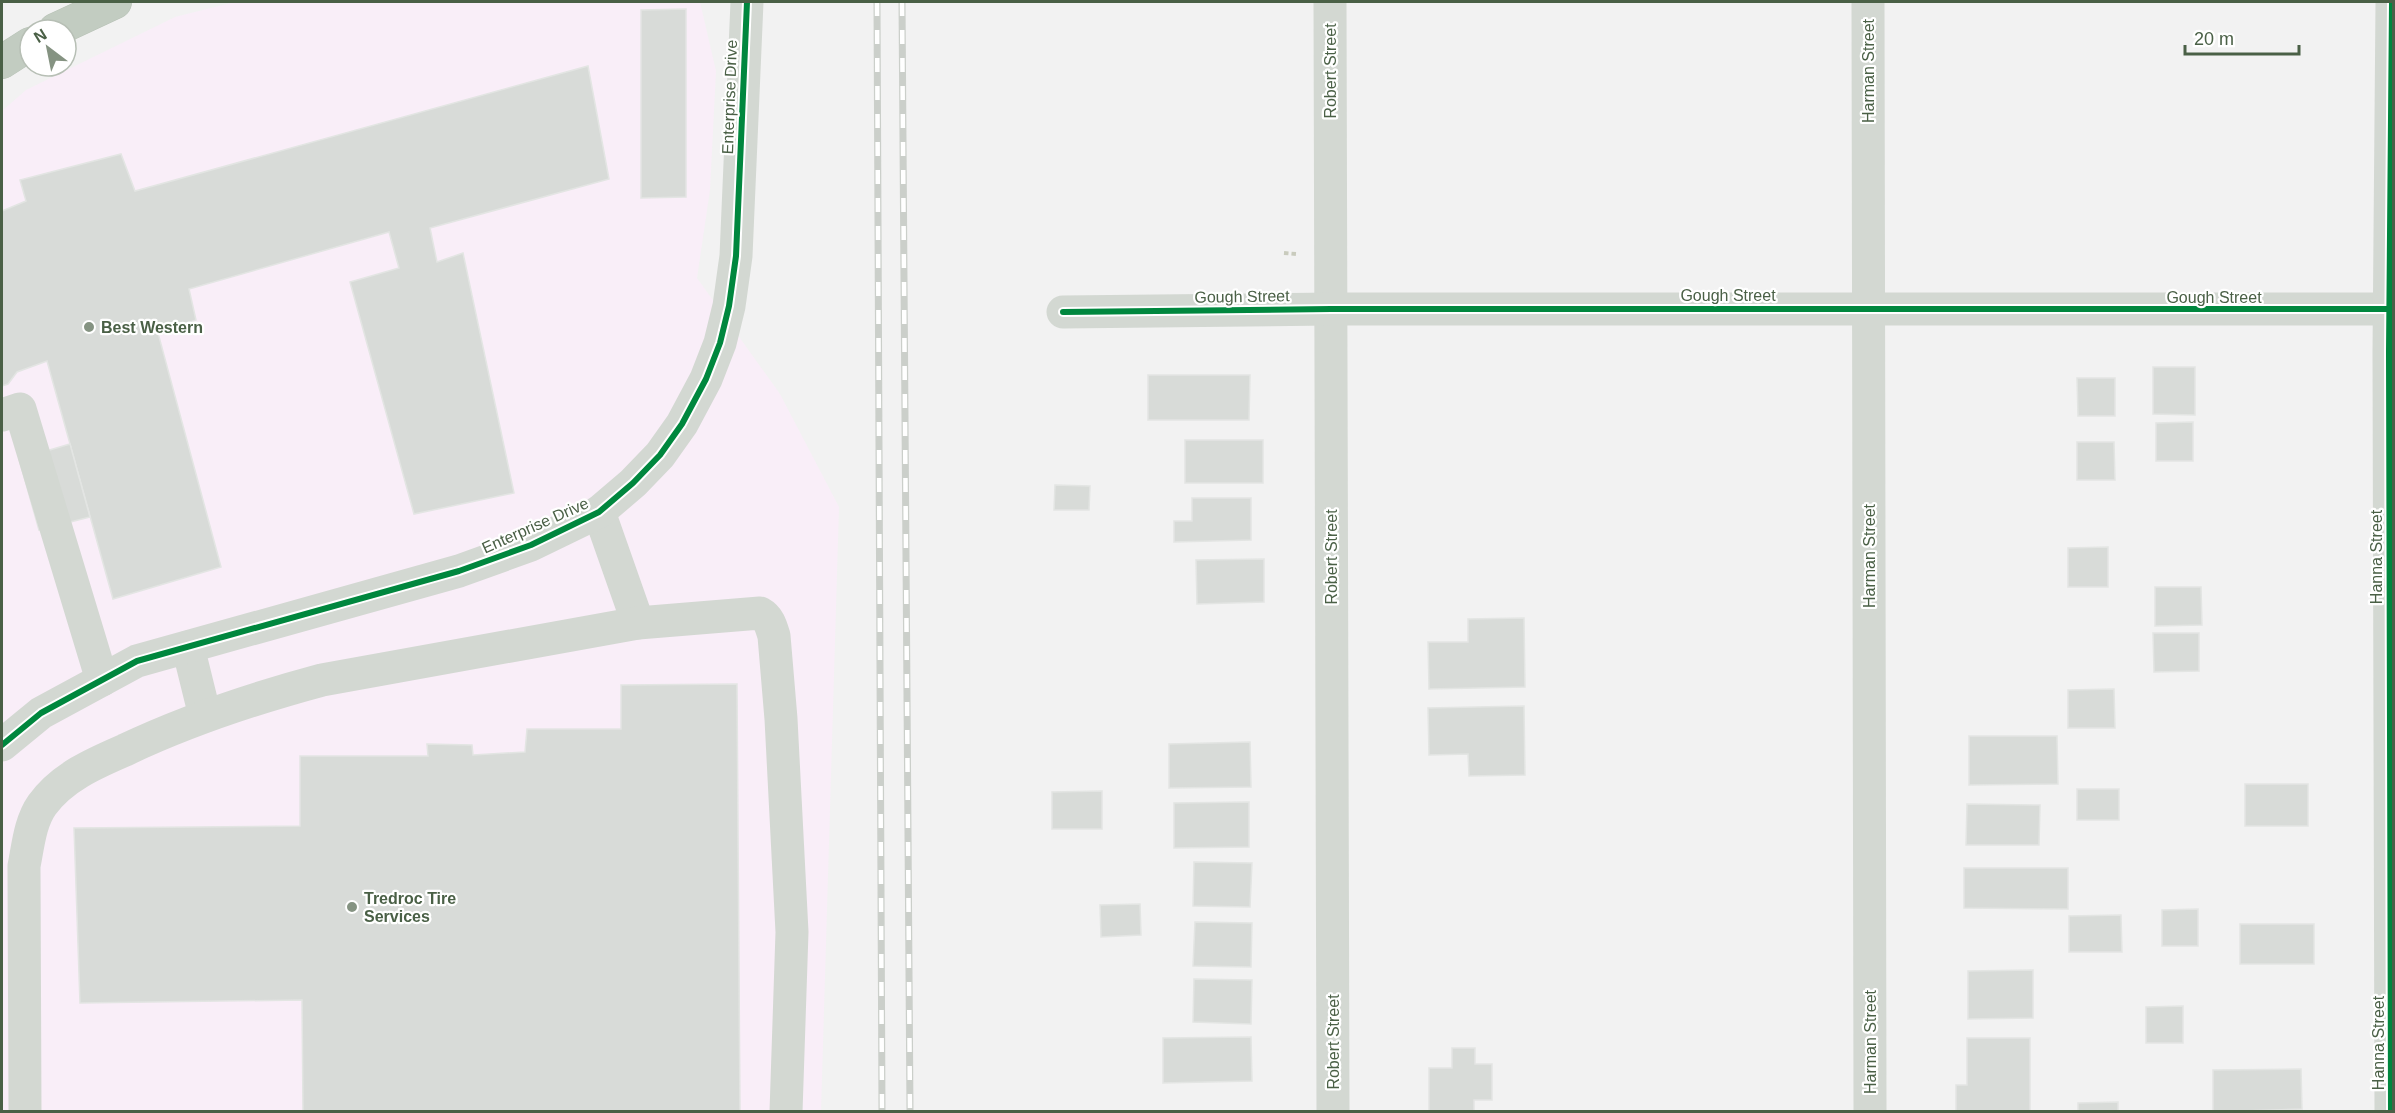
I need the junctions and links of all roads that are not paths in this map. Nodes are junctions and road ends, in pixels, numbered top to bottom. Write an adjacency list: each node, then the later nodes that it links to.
1 (115, 2): 6 (highway)
2 (747, 2): 14 (street, Enterprise Drive)
3 (1330, 2): 9 (street, Robert Street)
4 (1868, 2): 10 (street, Harman Street)
5 (2392, 2): 11 (street, Hanna Street)
6 (78, 19)
7 (18, 52): 8 (highway)
8 (2, 62)
9 (1330, 309): 10 (street, Gough Street); 12 (street, Gough Street); 22 (street, Robert Street)
10 (1868, 309): 11 (street, Gough Street); 23 (street, Harman Street)
11 (2391, 309): 24 (street, Hanna Street)
12 (1063, 312)
13 (2, 415): 17 (street)
14 (599, 512): 15 (street); 16 (street, Enterprise Drive)
15 (638, 622): 18 (street); 21 (street)
16 (188, 647): 17 (street, Enterprise Drive); 18 (street)
17 (102, 680): 19 (street, Enterprise Drive)
18 (205, 716): 20 (street)
19 (2, 745)
20 (25, 1112)
21 (786, 1112)
22 (1333, 1112)
23 (1870, 1112)
24 (2391, 1112)

